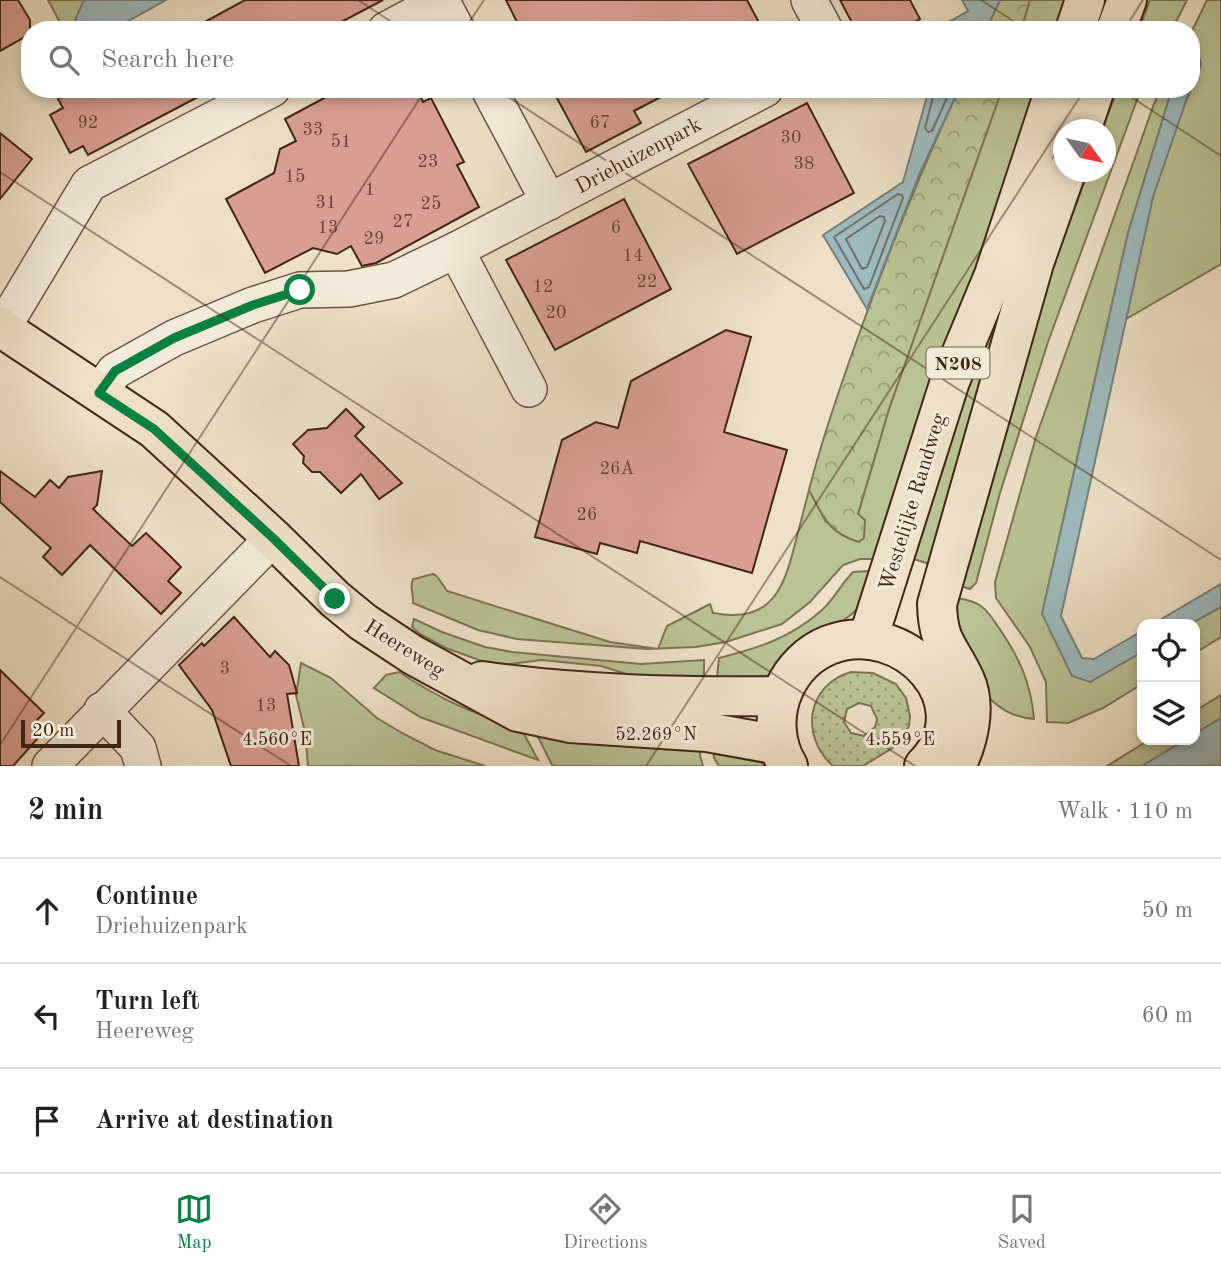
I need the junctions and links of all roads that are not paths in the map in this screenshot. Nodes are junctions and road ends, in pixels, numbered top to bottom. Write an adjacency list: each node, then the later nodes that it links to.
1 (441, 0): 5 (street); 6 (street)
2 (809, 0): 7 (street)
3 (1085, 0): 8 (main road)
4 (1127, 0): 9 (main road)
5 (402, 21)
6 (452, 21)
7 (820, 21)
8 (1078, 21)
9 (1119, 21)
10 (255, 98): 19 (street)
11 (494, 98): 17 (street, Driehuizenpark)
12 (748, 98): 17 (street, Driehuizenpark)
13 (1052, 98): 23 (main road, Westelijke Randweg / N208)
14 (1093, 98): 15 (main road)
15 (1085, 119)
16 (1062, 182): 27 (main road, N208)
17 (549, 202): 18 (street, Driehuizenpark)
18 (456, 250): 20 (street); 21 (street, Driehuizenpark)
19 (1, 328): 21 (main road, Heereweg)
20 (529, 389)
21 (99, 393): 22 (main road, Heereweg)
22 (273, 538): 24 (main road, Heereweg); 26 (street)
23 (868, 639): 25 (main road); 27 (main road)
24 (454, 677): 25 (main road, Heereweg); 28 (main road, Heereweg)
25 (780, 696): 28 (main road)
26 (102, 710): 29 (street); 30 (street)
27 (957, 711): 31 (main road, N208); 32 (main road, N208)
28 (783, 755)
29 (50, 766)
30 (144, 766)
31 (924, 766)
32 (956, 766)

